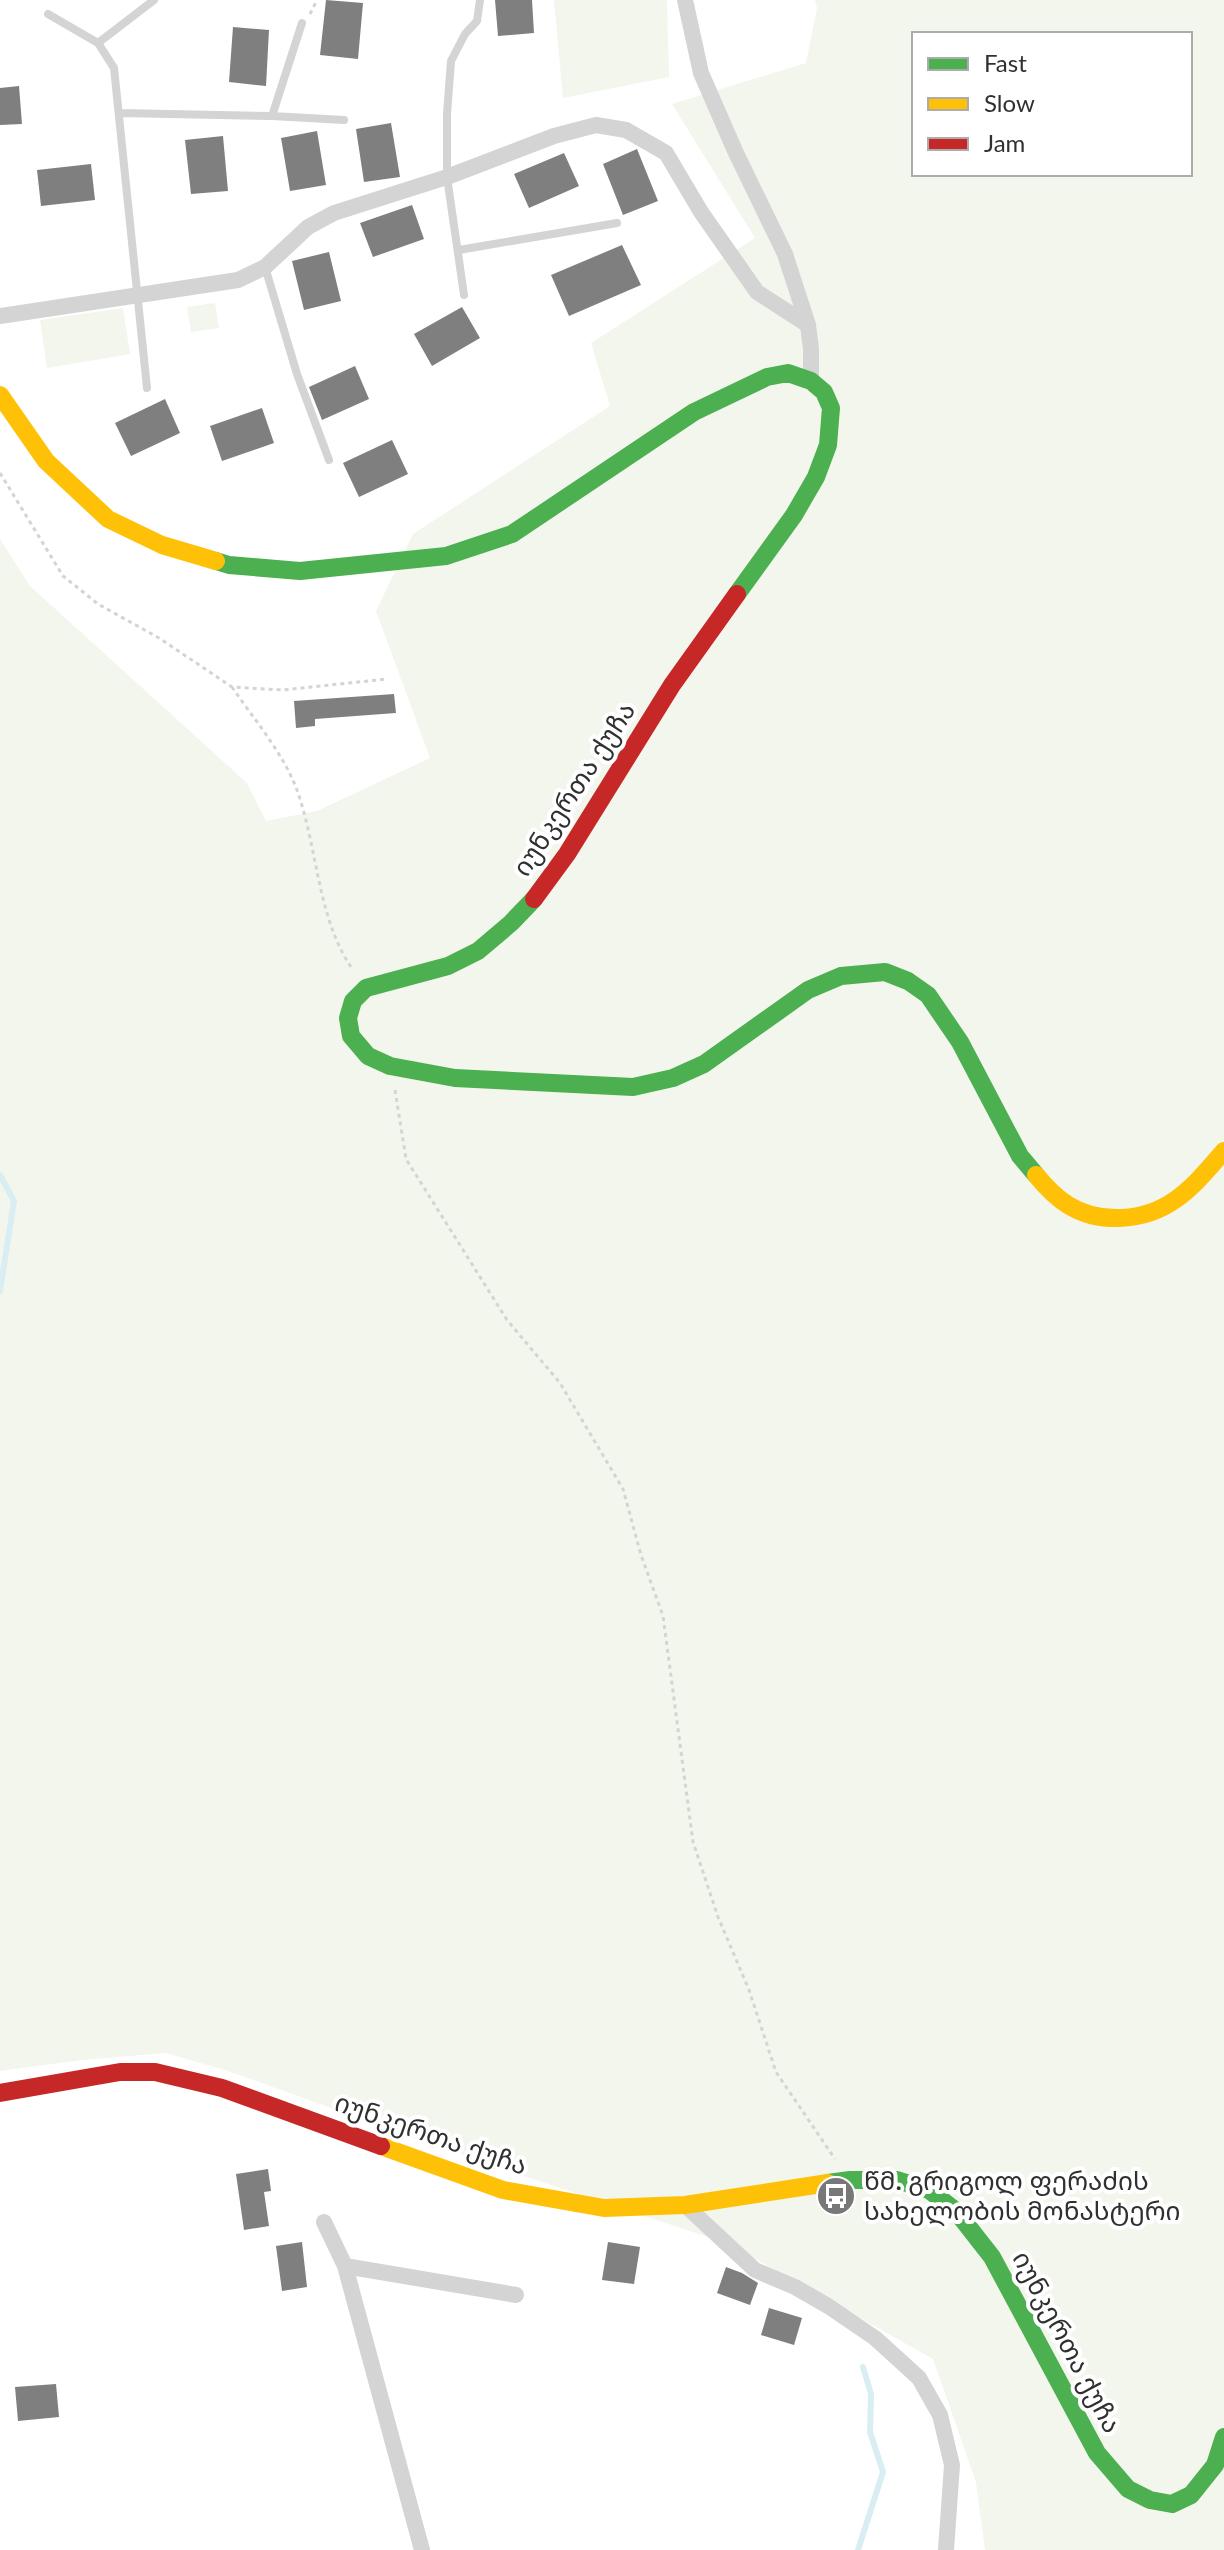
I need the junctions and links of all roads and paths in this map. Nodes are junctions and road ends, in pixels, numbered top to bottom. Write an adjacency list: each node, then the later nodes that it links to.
1 (154, 0): 6 (lane)
2 (480, 0): 10 (lane)
3 (685, 0): 17 (street)
4 (48, 14): 6 (lane)
5 (302, 23): 8 (lane)
6 (98, 43): 7 (lane)
7 (119, 113): 8 (lane); 15 (lane)
8 (272, 116): 9 (lane)
9 (344, 120)
10 (447, 177): 12 (lane); 13 (street); 17 (street)
11 (617, 223): 12 (lane)
12 (459, 250): 14 (lane)
13 (265, 267): 15 (street); 21 (lane)
14 (464, 295)
15 (138, 297): 16 (street); 19 (lane)
16 (0, 316)
17 (808, 325): 18 (street)
18 (811, 381): 20 (main road); 25 (main road, იუნკერთა ქუჩა)
19 (147, 388)
20 (0, 395)
21 (329, 460)
22 (0, 473): 24 (path)
23 (387, 679): 24 (path)
24 (232, 687): 25 (path)
25 (366, 988): 26 (main road)
26 (390, 1066): 27 (main road); 29 (path)
27 (1224, 1151)
28 (0, 2093): 30 (main road, იუნკერთა ქუჩა)
29 (850, 2180): 30 (main road, იუნკერთა ქუჩა); 34 (main road, იუნკერთა ქუჩა)
30 (685, 2205): 36 (street)
31 (324, 2222): 32 (street)
32 (345, 2266): 33 (street); 35 (street)
33 (516, 2295)
34 (1224, 2437)
35 (422, 2550)
36 (946, 2550)

